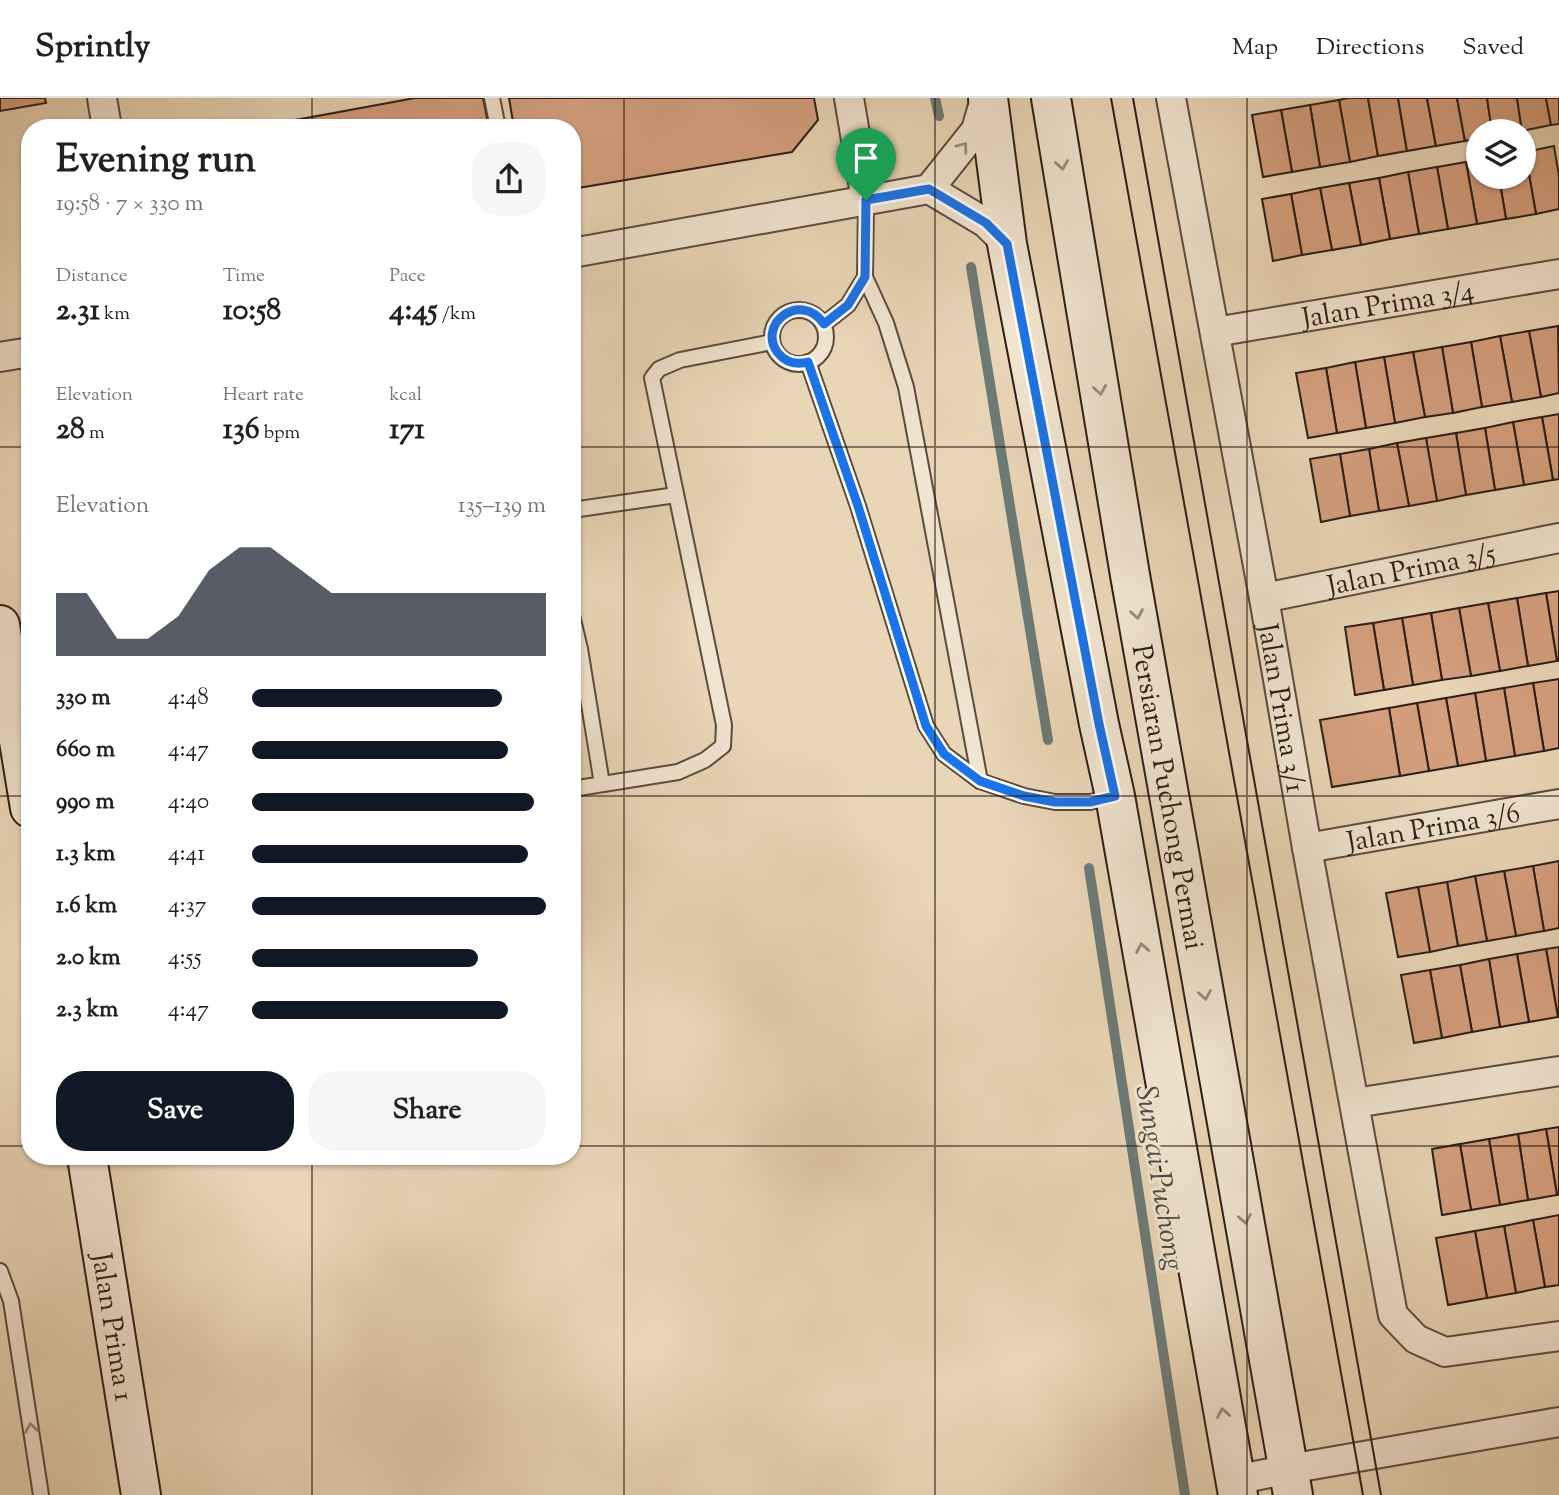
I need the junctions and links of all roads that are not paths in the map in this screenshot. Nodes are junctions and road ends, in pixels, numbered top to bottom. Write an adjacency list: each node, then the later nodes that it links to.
1 (102, 98): 7 (street)
2 (492, 98): 8 (lane)
3 (849, 98): 10 (street)
4 (987, 98): 9 (street, one-way to 4); 11 (main road, Persiaran Puchong Permai)
5 (1051, 98): 29 (main road, Persiaran Puchong Permai, one-way to 29)
6 (1171, 98): 16 (street, Jalan Prima 3/1)
7 (106, 119)
8 (496, 119)
9 (929, 189): 10 (street); 11 (street)
10 (866, 200): 12 (street); 14 (lane)
11 (1007, 244): 32 (main road, Persiaran Puchong Permai)
12 (581, 251)
13 (1559, 274): 16 (street, Jalan Prima 3/4)
14 (865, 277): 15 (lane); 28 (lane)
15 (824, 324): 17 (lane); 20 (lane)
16 (1215, 332): 24 (street, Jalan Prima 3/1)
17 (772, 342): 20 (lane); 21 (lane)
18 (21, 354): 19 (street)
19 (0, 357)
20 (808, 362): 28 (lane)
21 (676, 495): 22 (lane); 30 (lane)
22 (581, 509)
23 (1559, 538): 24 (street, Jalan Prima 3/5)
24 (1264, 598): 34 (street, Jalan Prima 3/1)
25 (0, 625): 27 (main road)
26 (581, 676): 30 (lane)
27 (21, 753)
28 (980, 781): 32 (lane)
29 (1168, 783): 32 (main road); 41 (main road, Persiaran Puchong Permai, one-way to 41)
30 (602, 784): 31 (lane)
31 (581, 788)
32 (1115, 796): 42 (main road, Persiaran Puchong Permai, one-way to 32)
33 (1559, 804): 34 (street, Jalan Prima 3/6)
34 (1307, 848): 36 (street, Jalan Prima 3/1)
35 (1559, 1071): 36 (street)
36 (1355, 1104): 39 (street, Jalan Prima 3/1)
37 (88, 1165): 44 (main road, Jalan Prima 1)
38 (0, 1271): 43 (lane, one-way to 38)
39 (1559, 1336)
40 (1559, 1422): 41 (street)
41 (1291, 1482): 42 (street)
42 (1237, 1488)
43 (41, 1495)
44 (141, 1495)

